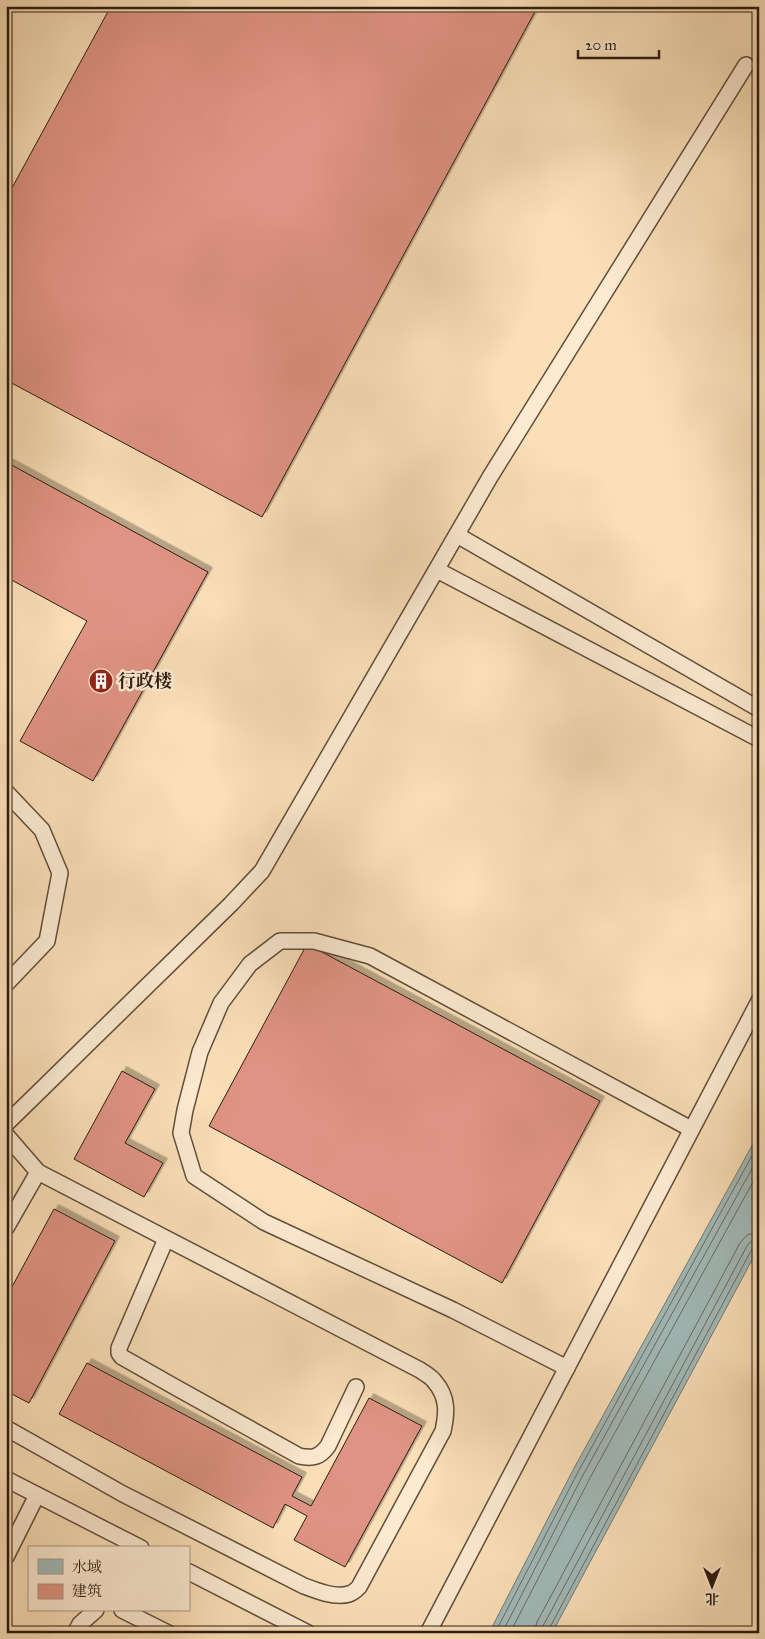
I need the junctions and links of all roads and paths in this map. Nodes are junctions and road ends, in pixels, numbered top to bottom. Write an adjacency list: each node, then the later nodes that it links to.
1 (746, 65): 2 (lane)
2 (457, 535): 3 (lane); 4 (lane)
3 (437, 570): 5 (lane); 9 (lane)
4 (759, 709)
5 (759, 739)
6 (6, 792): 7 (lane)
7 (6, 984)
8 (759, 1001): 10 (lane)
9 (6, 1124)
10 (691, 1130): 15 (lane); 15 (lane)
11 (6, 1136): 12 (lane)
12 (38, 1172): 13 (lane); 14 (lane)
13 (6, 1228)
14 (166, 1239): 16 (lane); 17 (lane)
15 (567, 1368): 28 (lane)
16 (356, 1388)
17 (6, 1428)
18 (6, 1479): 19 (lane)
19 (37, 1495): 20 (lane); 21 (lane)
20 (137, 1546)
21 (6, 1558)
22 (190, 1573): 27 (lane)
23 (94, 1612): 25 (lane)
24 (126, 1612): 26 (lane)
25 (75, 1633)
26 (168, 1633)
27 (308, 1633)
28 (428, 1633)

